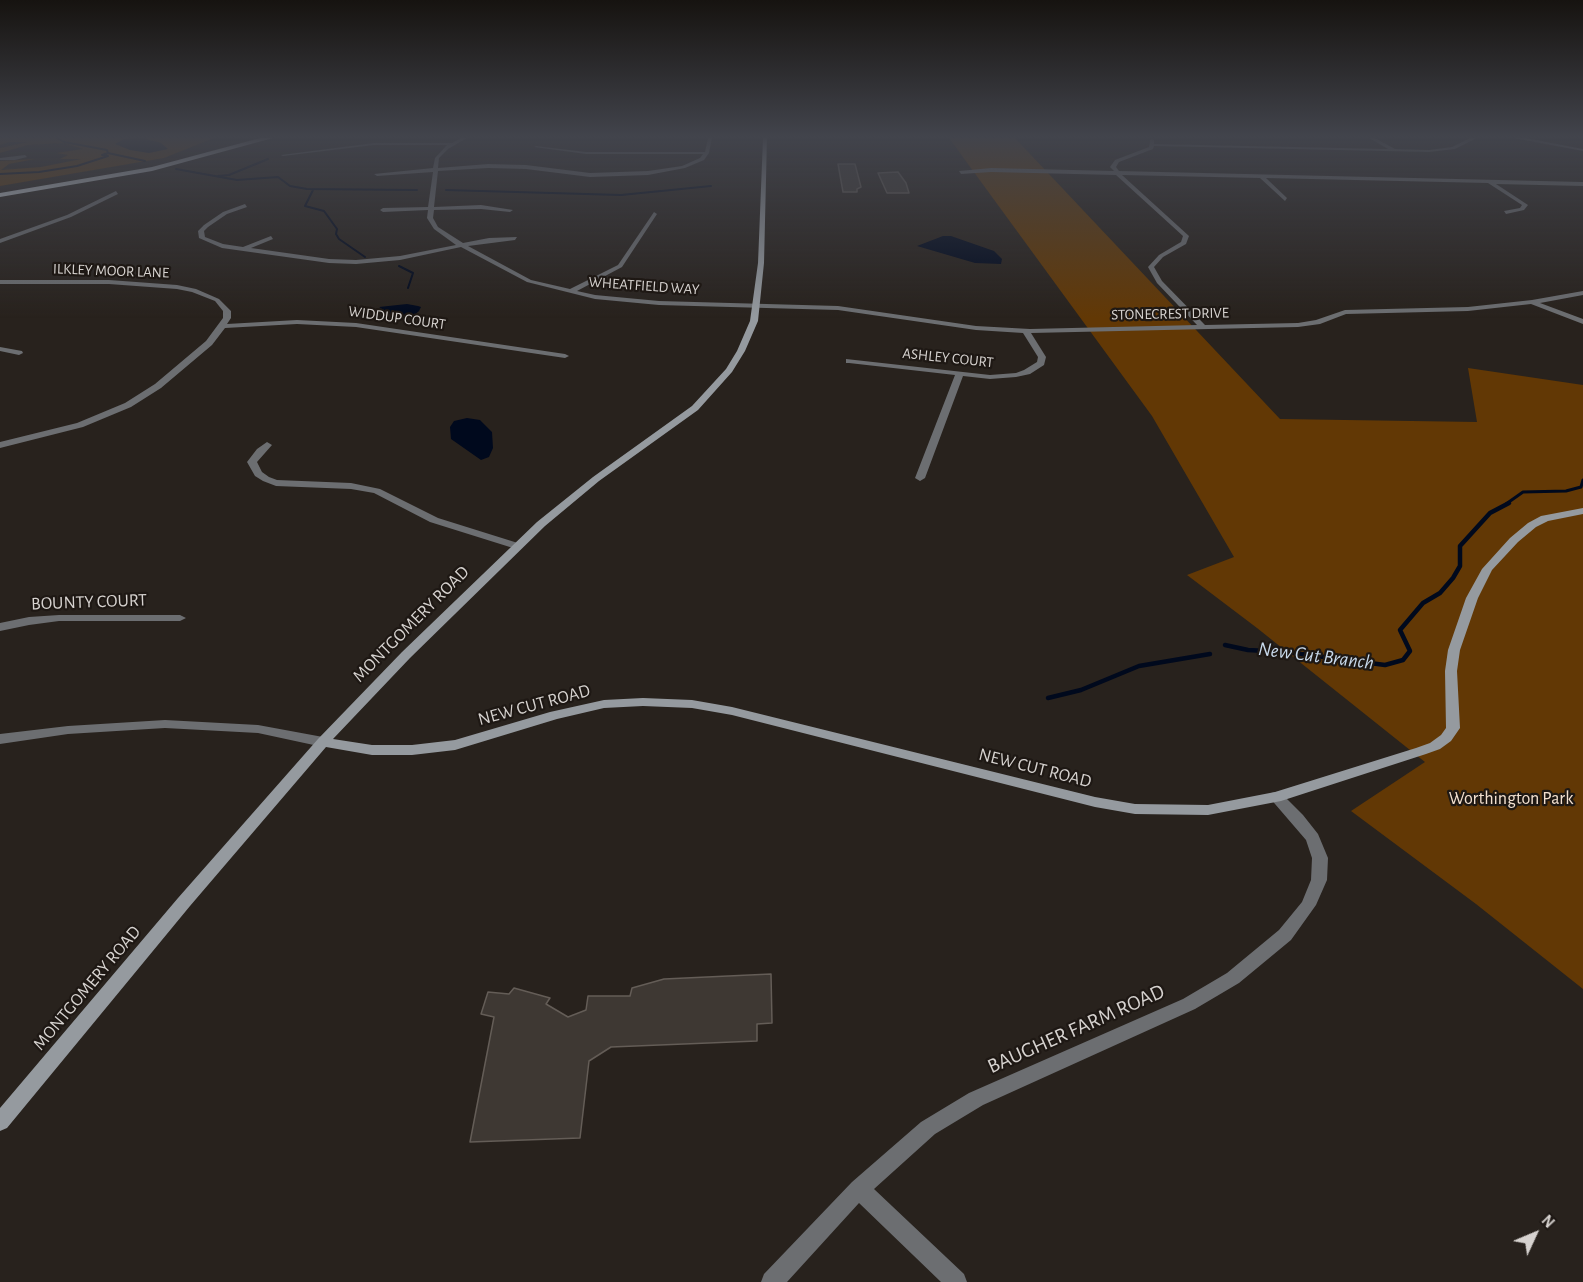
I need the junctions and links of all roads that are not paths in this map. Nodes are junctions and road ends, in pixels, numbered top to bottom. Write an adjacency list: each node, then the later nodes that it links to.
1 (106, 198): 14 (street)
2 (432, 198): 7 (street)
3 (763, 198): 21 (main road, MONTGOMERY ROAD)
4 (1144, 198): 24 (street)
5 (1515, 198): 10 (street)
6 (245, 206): 16 (street)
7 (431, 209): 8 (street); 9 (street); 15 (street, WHEATFIELD WAY)
8 (383, 210)
9 (510, 210)
10 (1506, 212)
11 (654, 214): 18 (street)
12 (271, 238): 16 (street)
13 (515, 238): 15 (street)
14 (0, 242)
15 (463, 246): 16 (street); 18 (street, WHEATFIELD WAY)
16 (243, 249)
17 (0, 282): 23 (street, ILKLEY MOOR LANE)
18 (569, 292): 21 (street, WHEATFIELD WAY)
19 (1583, 293): 20 (street, STONECREST DRIVE)
20 (1532, 303): 22 (street); 24 (street, STONECREST DRIVE)
21 (756, 305): 25 (street, STONECREST DRIVE); 35 (main road, MONTGOMERY ROAD)
22 (1583, 322)
23 (224, 326): 28 (street, WIDDUP COURT); 31 (street)
24 (1203, 327): 25 (street, STONECREST DRIVE)
25 (1026, 331): 30 (street, ASHLEY COURT)
26 (0, 349): 27 (street)
27 (19, 353)
28 (565, 356)
29 (849, 361): 30 (street, ASHLEY COURT)
30 (960, 374): 33 (street)
31 (0, 445)
32 (267, 445): 35 (street)
33 (920, 478)
34 (1583, 511): 40 (main road, NEW CUT ROAD)
35 (517, 546): 39 (main road, MONTGOMERY ROAD)
36 (180, 618): 37 (street, BOUNTY COURT)
37 (0, 627)
38 (0, 739): 39 (street)
39 (323, 742): 40 (main road, NEW CUT ROAD); 41 (main road, MONTGOMERY ROAD)
40 (1276, 797): 42 (street, BAUGHER FARM ROAD)
41 (0, 1122)
42 (859, 1189): 43 (street, BAUGHER FARM ROAD); 44 (street)
43 (772, 1282)
44 (956, 1282)

